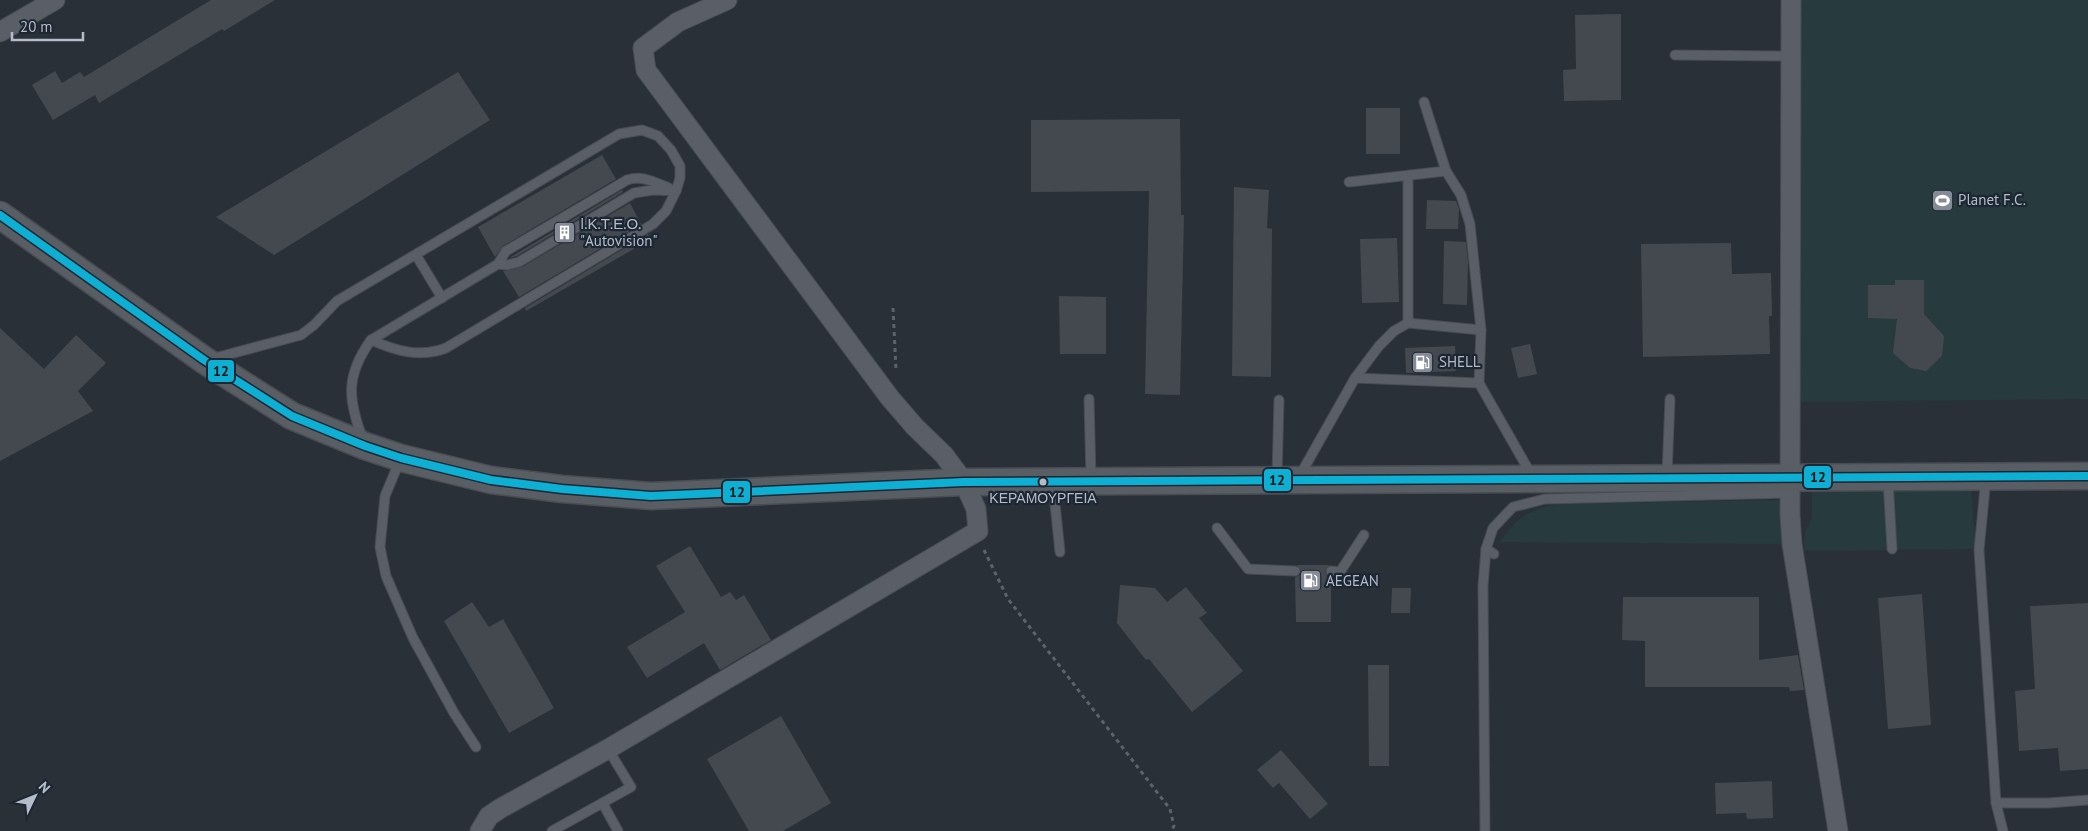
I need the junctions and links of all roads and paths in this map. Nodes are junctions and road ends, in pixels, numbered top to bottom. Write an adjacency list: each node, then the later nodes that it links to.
1 (55, 0): 4 (street)
2 (727, 0): 23 (street)
3 (1791, 0): 6 (street)
4 (0, 32)
5 (1675, 55): 6 (lane)
6 (1790, 56): 38 (street)
7 (1424, 102): 8 (lane)
8 (1446, 171): 9 (lane); 18 (lane)
9 (1408, 176): 10 (lane); 17 (lane)
10 (1349, 182)
11 (676, 191): 13 (lane); 14 (lane); 14 (lane); 19 (lane)
12 (0, 215): 20 (street)
13 (416, 255): 15 (lane); 20 (lane)
14 (498, 264): 15 (lane)
15 (442, 298): 19 (lane)
16 (893, 308): 23 (path)
17 (1408, 322): 18 (lane); 21 (lane)
18 (1481, 330): 22 (lane)
19 (372, 340): 27 (lane)
20 (204, 360): 27 (street)
21 (1355, 378): 22 (lane); 34 (lane)
22 (1479, 383): 33 (lane)
23 (890, 398): 37 (street)
24 (1088, 398): 36 (lane)
25 (1670, 399): 32 (lane)
26 (1279, 400): 34 (lane)
27 (365, 446): 28 (street)
28 (401, 458): 37 (street); 48 (lane)
29 (1987, 476): 30 (street); 31 (street); 51 (lane)
30 (2088, 476)
31 (1888, 477): 38 (street); 43 (lane)
32 (1667, 478): 33 (street); 38 (street)
33 (1533, 479): 34 (street)
34 (1287, 480): 36 (street)
35 (1052, 481): 36 (street); 37 (street); 44 (lane)
36 (1091, 481)
37 (964, 482): 40 (street)
38 (1790, 485): 42 (lane); 58 (street)
39 (1217, 528): 46 (lane)
40 (978, 531): 49 (street); 56 (path)
41 (1364, 536): 47 (lane)
42 (1486, 549): 45 (lane); 57 (lane)
43 (1892, 549)
44 (1060, 552)
45 (1494, 554)
46 (1295, 571)
47 (1331, 572)
48 (476, 747)
49 (608, 749): 52 (lane); 53 (street)
50 (2088, 800): 51 (lane)
51 (1996, 803): 59 (lane)
52 (604, 804): 54 (lane); 55 (lane)
53 (480, 831)
54 (552, 831)
55 (618, 831)
56 (1170, 831)
57 (1485, 831)
58 (1838, 831)
59 (2003, 831)

